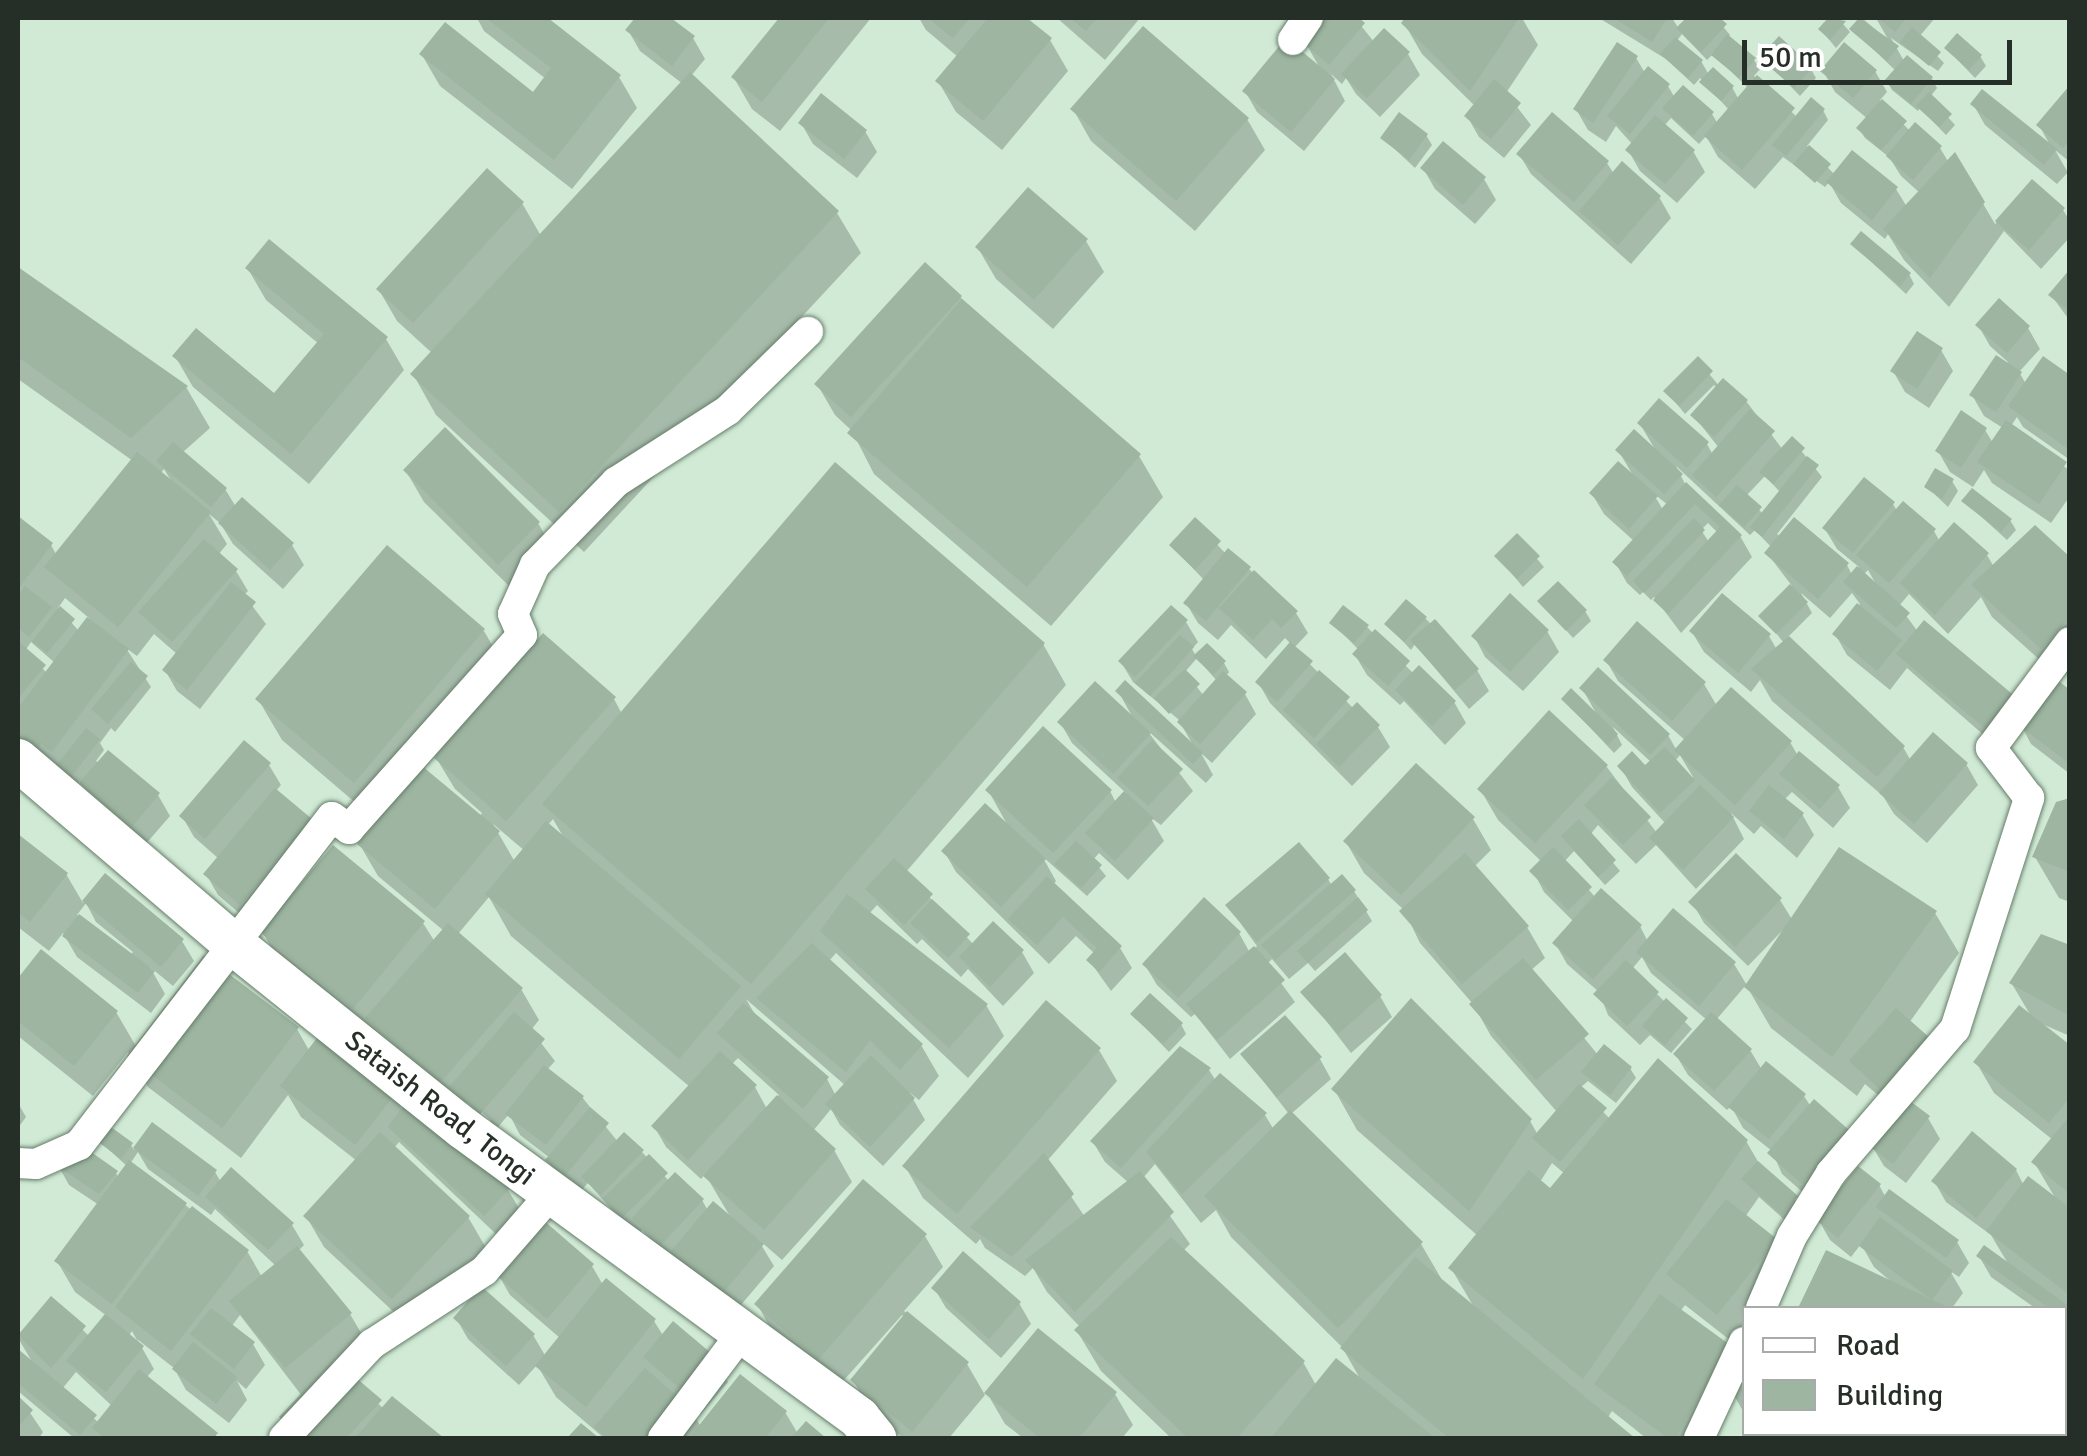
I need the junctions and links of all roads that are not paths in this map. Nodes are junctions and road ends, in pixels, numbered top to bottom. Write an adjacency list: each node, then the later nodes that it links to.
1 (808, 332): 4 (street)
2 (2070, 642): 7 (street)
3 (18, 760): 4 (street, Sataish Road, Tongi)
4 (232, 943): 5 (street); 6 (street, Sataish Road, Tongi)
5 (18, 1163)
6 (550, 1195): 8 (street, Sataish Road, Tongi); 10 (street)
7 (1761, 1306)
8 (741, 1334): 11 (street); 12 (street, Sataish Road, Tongi)
9 (1742, 1346): 13 (street)
10 (284, 1438)
11 (663, 1438)
12 (875, 1438)
13 (1700, 1438)

